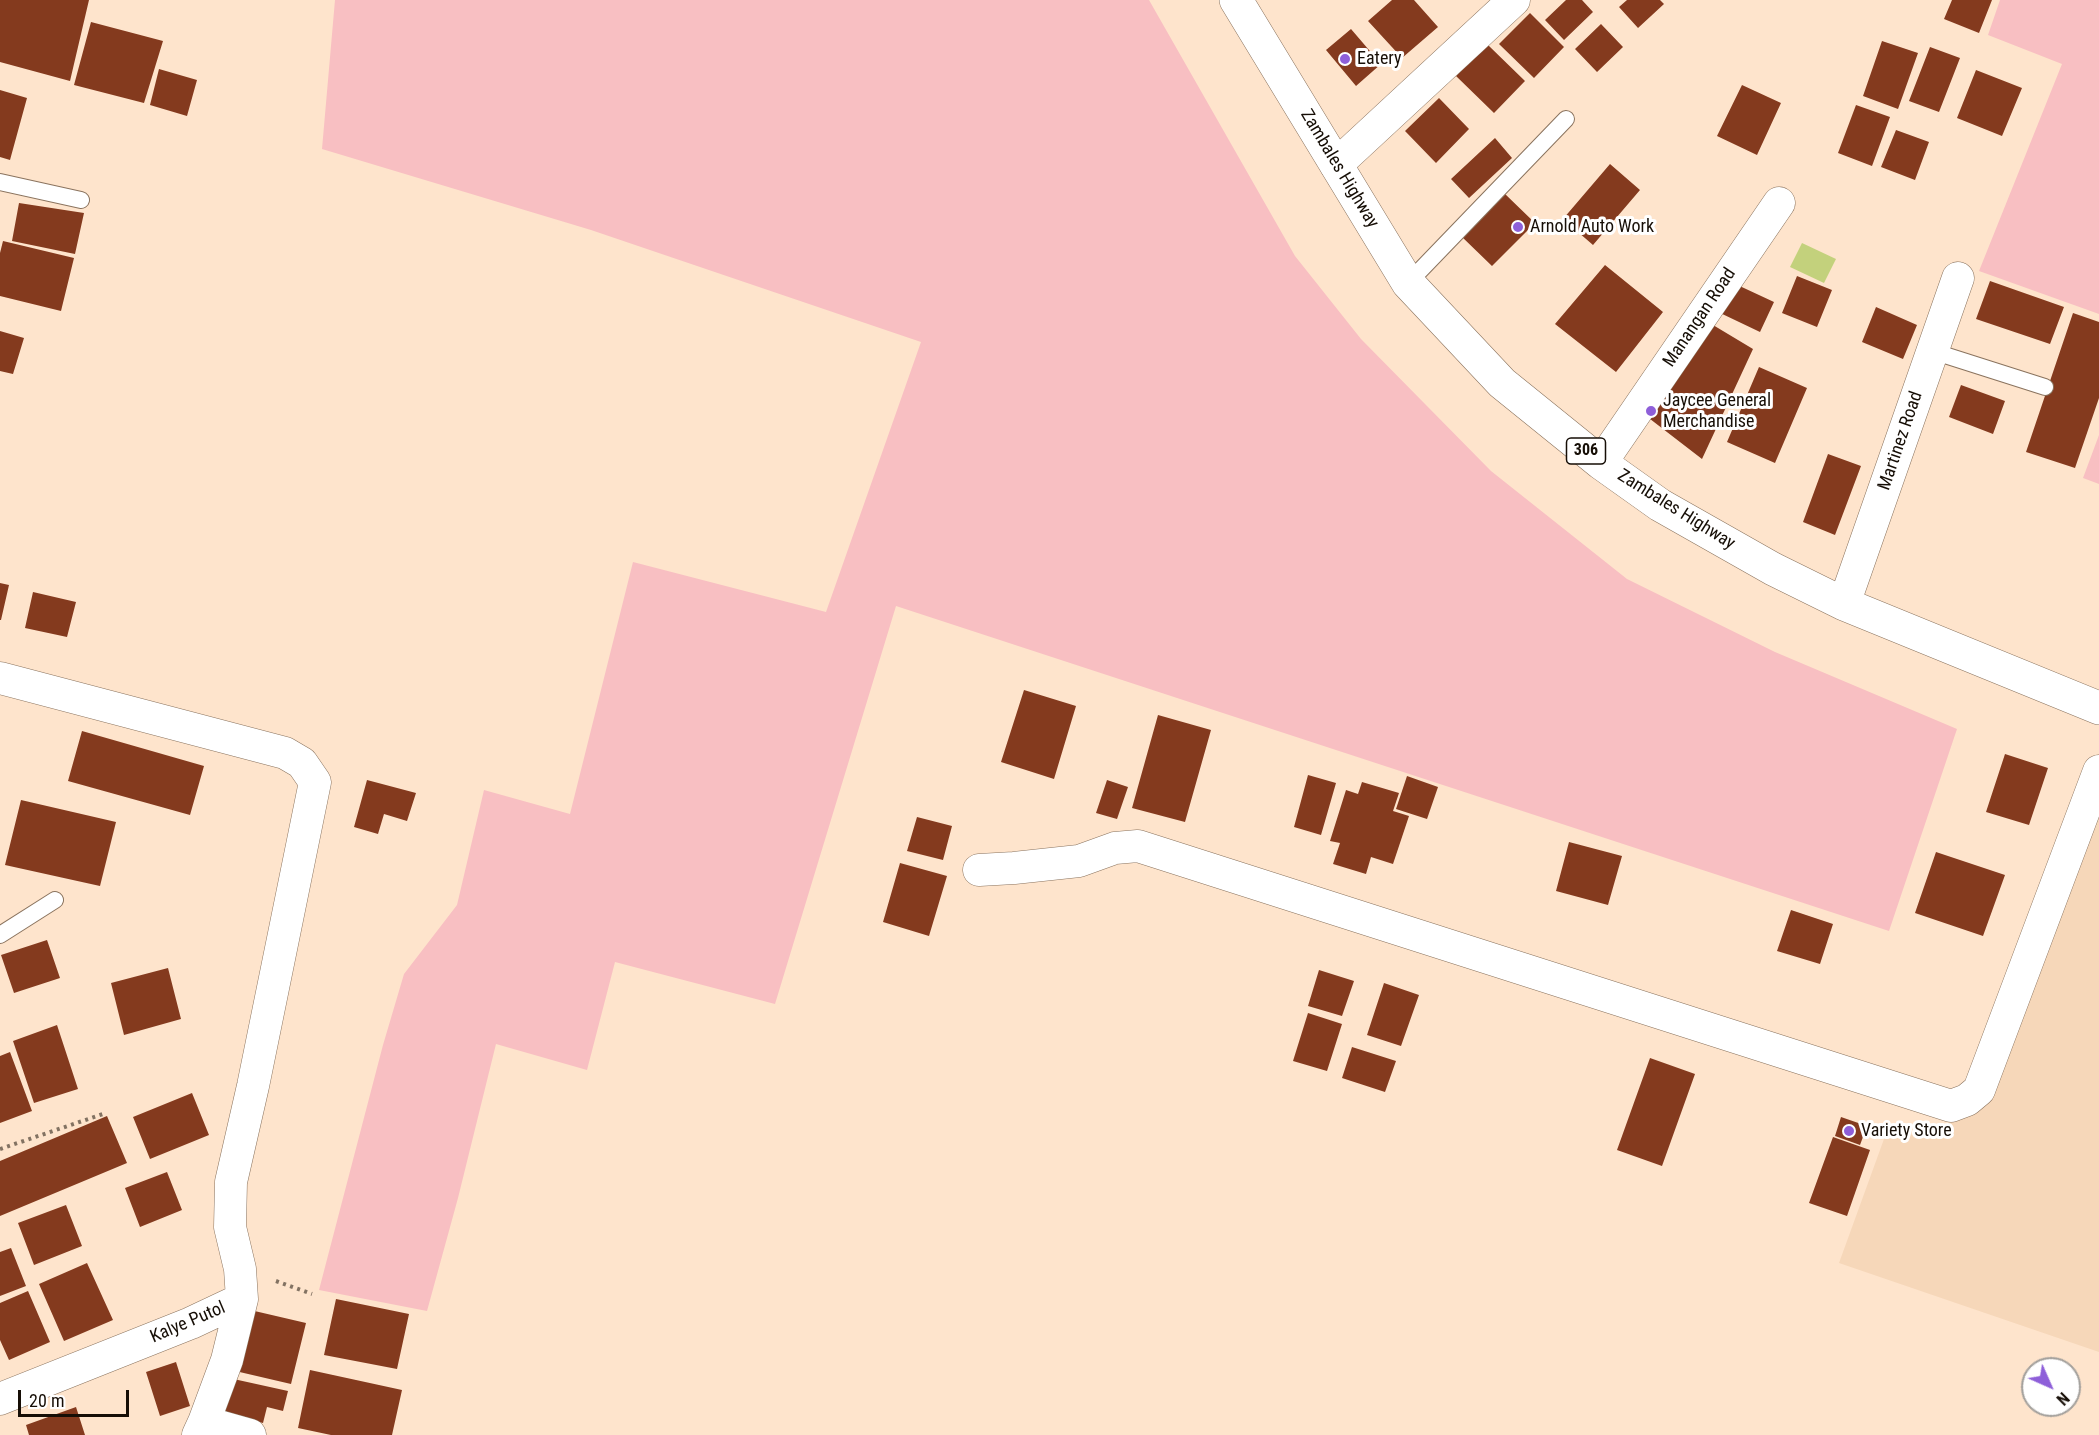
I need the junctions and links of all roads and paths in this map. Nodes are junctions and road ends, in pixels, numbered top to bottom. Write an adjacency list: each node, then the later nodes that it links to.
1 (1236, 0): 4 (main road, Zambales Highway / 306)
2 (1514, 0): 4 (street)
3 (1566, 119): 9 (lane)
4 (1336, 165): 9 (main road, Zambales Highway / 306)
5 (0, 182): 6 (lane)
6 (81, 200)
7 (1779, 203): 12 (street, Manangan Road)
8 (1958, 278): 10 (street, Martinez Road)
9 (1408, 283): 12 (main road, Zambales Highway / 306)
10 (1932, 351): 11 (lane); 13 (street, Martinez Road)
11 (2045, 387)
12 (1601, 463): 13 (main road, Zambales Highway / 306)
13 (1844, 604): 15 (main road, Zambales Highway / 306)
14 (0, 678): 22 (street)
15 (2099, 708)
16 (2099, 771): 17 (street)
17 (979, 870)
18 (55, 900): 19 (lane)
19 (0, 935)
20 (103, 1114): 21 (path)
21 (0, 1149)
22 (242, 1299): 23 (street, Kalye Putol); 24 (street, Kalye Putol)
23 (0, 1399)
24 (201, 1428): 25 (street)
25 (250, 1435)

